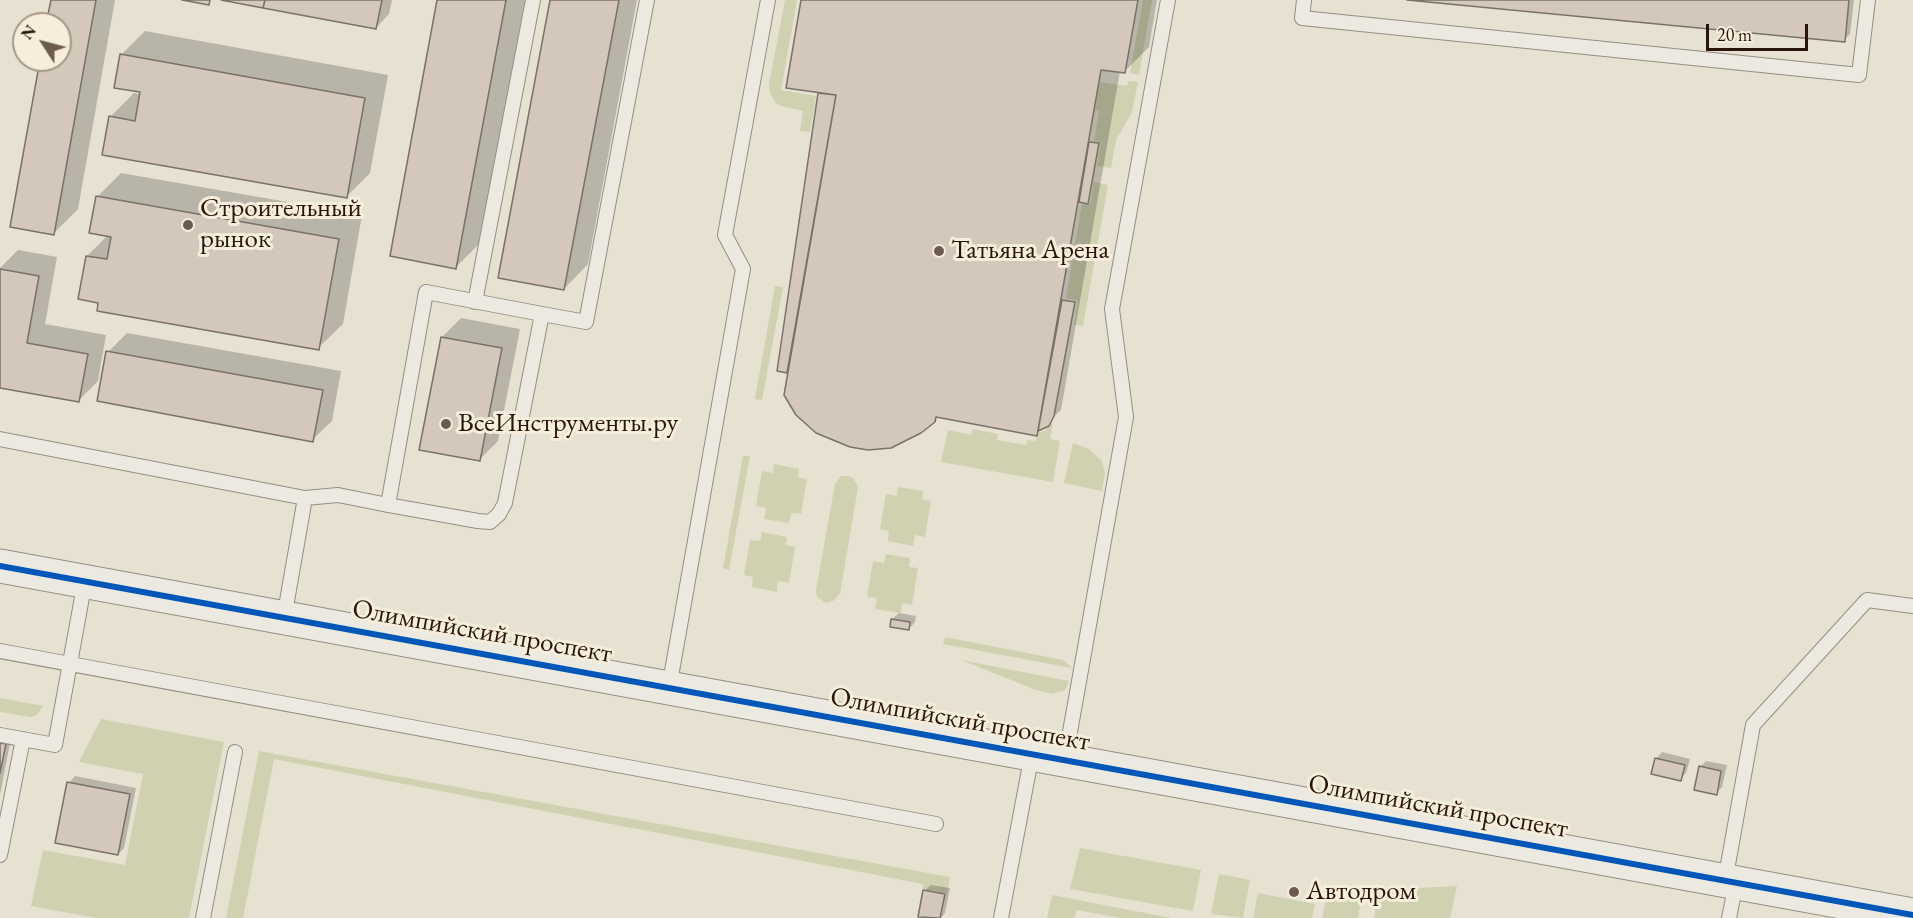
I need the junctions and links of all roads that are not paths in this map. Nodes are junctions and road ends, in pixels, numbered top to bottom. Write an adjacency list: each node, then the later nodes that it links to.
1 (533, 0): 7 (lane)
2 (647, 0): 8 (lane)
3 (768, 0): 18 (lane)
4 (1168, 0): 23 (lane)
5 (1304, 0): 6 (lane)
6 (1868, 0)
7 (475, 302): 8 (lane); 11 (lane)
8 (542, 314): 11 (lane)
9 (0, 439): 10 (lane)
10 (305, 498): 11 (lane); 15 (lane)
11 (388, 505)
12 (0, 566): 13 (street, Олимпийский проспект)
13 (85, 581): 15 (street, Олимпийский проспект); 17 (lane)
14 (1913, 606): 26 (lane)
15 (284, 618): 18 (street, Олимпийский проспект)
16 (0, 651): 17 (lane)
17 (70, 664): 20 (lane); 24 (lane)
18 (669, 688): 22 (street, Олимпийский проспект)
19 (0, 735): 20 (lane)
20 (23, 739): 25 (lane)
21 (235, 752): 28 (lane)
22 (1032, 754): 23 (street, Олимпийский проспект); 29 (lane)
23 (1065, 760): 26 (street, Олимпийский проспект)
24 (936, 824)
25 (0, 855)
26 (1731, 882): 27 (street, Олимпийский проспект); 30 (lane)
27 (1913, 915)
28 (203, 918)
29 (1001, 918)
30 (1729, 918)

